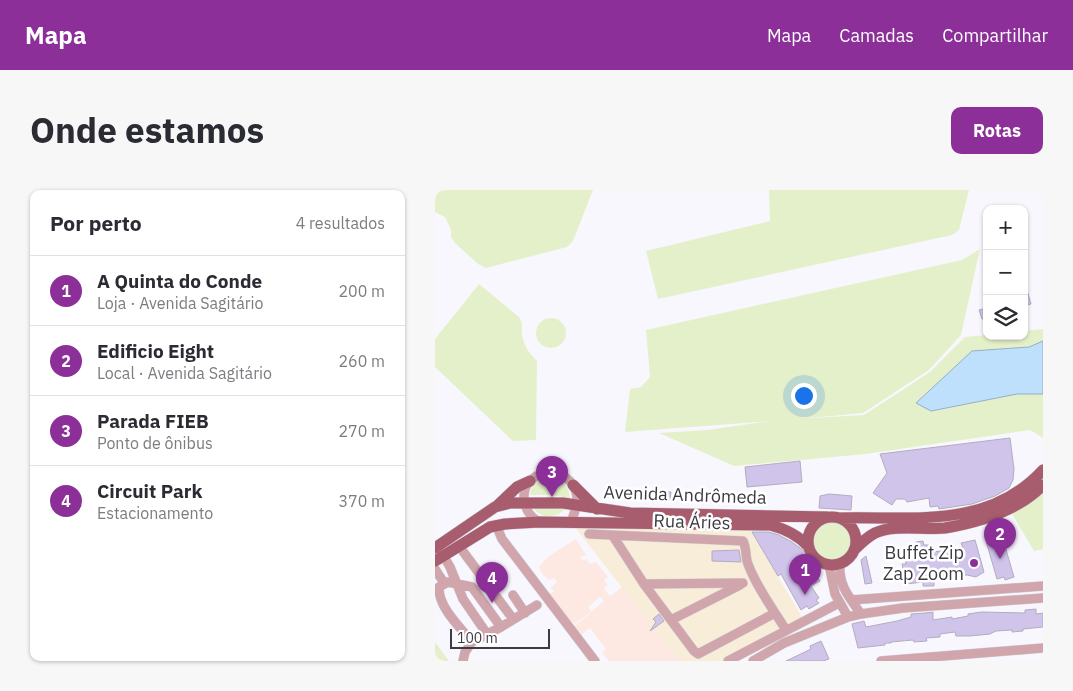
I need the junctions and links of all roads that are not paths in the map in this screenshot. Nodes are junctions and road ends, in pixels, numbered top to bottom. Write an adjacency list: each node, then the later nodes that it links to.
1 (1043, 470): 9 (main road, Avenida Andrômeda)
2 (530, 481): 3 (street); 5 (street); 7 (main road)
3 (573, 485): 6 (street); 8 (main road)
4 (1043, 485): 19 (main road)
5 (525, 503): 6 (main road, Avenida Andrômeda); 7 (main road, Avenida Andrômeda); 10 (street)
6 (576, 505): 8 (main road, Avenida Andrômeda); 11 (street)
7 (495, 507): 20 (main road, Avenida Andrômeda)
8 (599, 510): 9 (main road, Avenida Andrômeda)
9 (833, 517): 18 (main road); 19 (main road)
10 (539, 522): 11 (main road, Avenida Andrômeda); 13 (main road, Avenida Andrômeda)
11 (571, 524): 12 (main road, Avenida Andrômeda)
12 (682, 524): 16 (street); 18 (main road, Avenida Andrômeda)
13 (496, 525): 17 (main road, Avenida Andrômeda); 46 (street)
14 (589, 534): 15 (street, Rua Áries)
15 (613, 536): 16 (street, Rua Áries); 27 (street)
16 (680, 538): 23 (street, Rua Áries)
17 (459, 546): 20 (main road, Avenida Andrômeda); 38 (street)
18 (809, 547): 21 (main road)
19 (854, 550): 21 (main road)
20 (438, 555): 25 (street)
21 (835, 564): 31 (street); 32 (street)
22 (435, 569): 24 (street)
23 (754, 578): 26 (street); 35 (street, Rua Áries)
24 (444, 583): 25 (street); 43 (street)
25 (457, 583): 40 (street); 42 (street)
26 (743, 583): 27 (street); 39 (street)
27 (645, 584): 39 (street)
28 (1043, 586): 31 (street)
29 (513, 595): 34 (street)
30 (1043, 598): 36 (street)
31 (851, 600): 36 (street)
32 (839, 603): 37 (street); 41 (street)
33 (537, 605): 34 (street)
34 (525, 613): 38 (street)
35 (775, 613): 39 (street); 41 (street, Rua Áries)
36 (861, 614): 37 (street)
37 (848, 617): 48 (street)
38 (513, 619): 40 (street)
39 (671, 620)
40 (501, 627): 42 (street)
41 (786, 630): 47 (street)
42 (487, 634): 43 (street)
43 (472, 642): 45 (street)
44 (1043, 648): 49 (street)
45 (463, 661)
46 (595, 661)
47 (728, 661)
48 (753, 661)
49 (881, 661)

